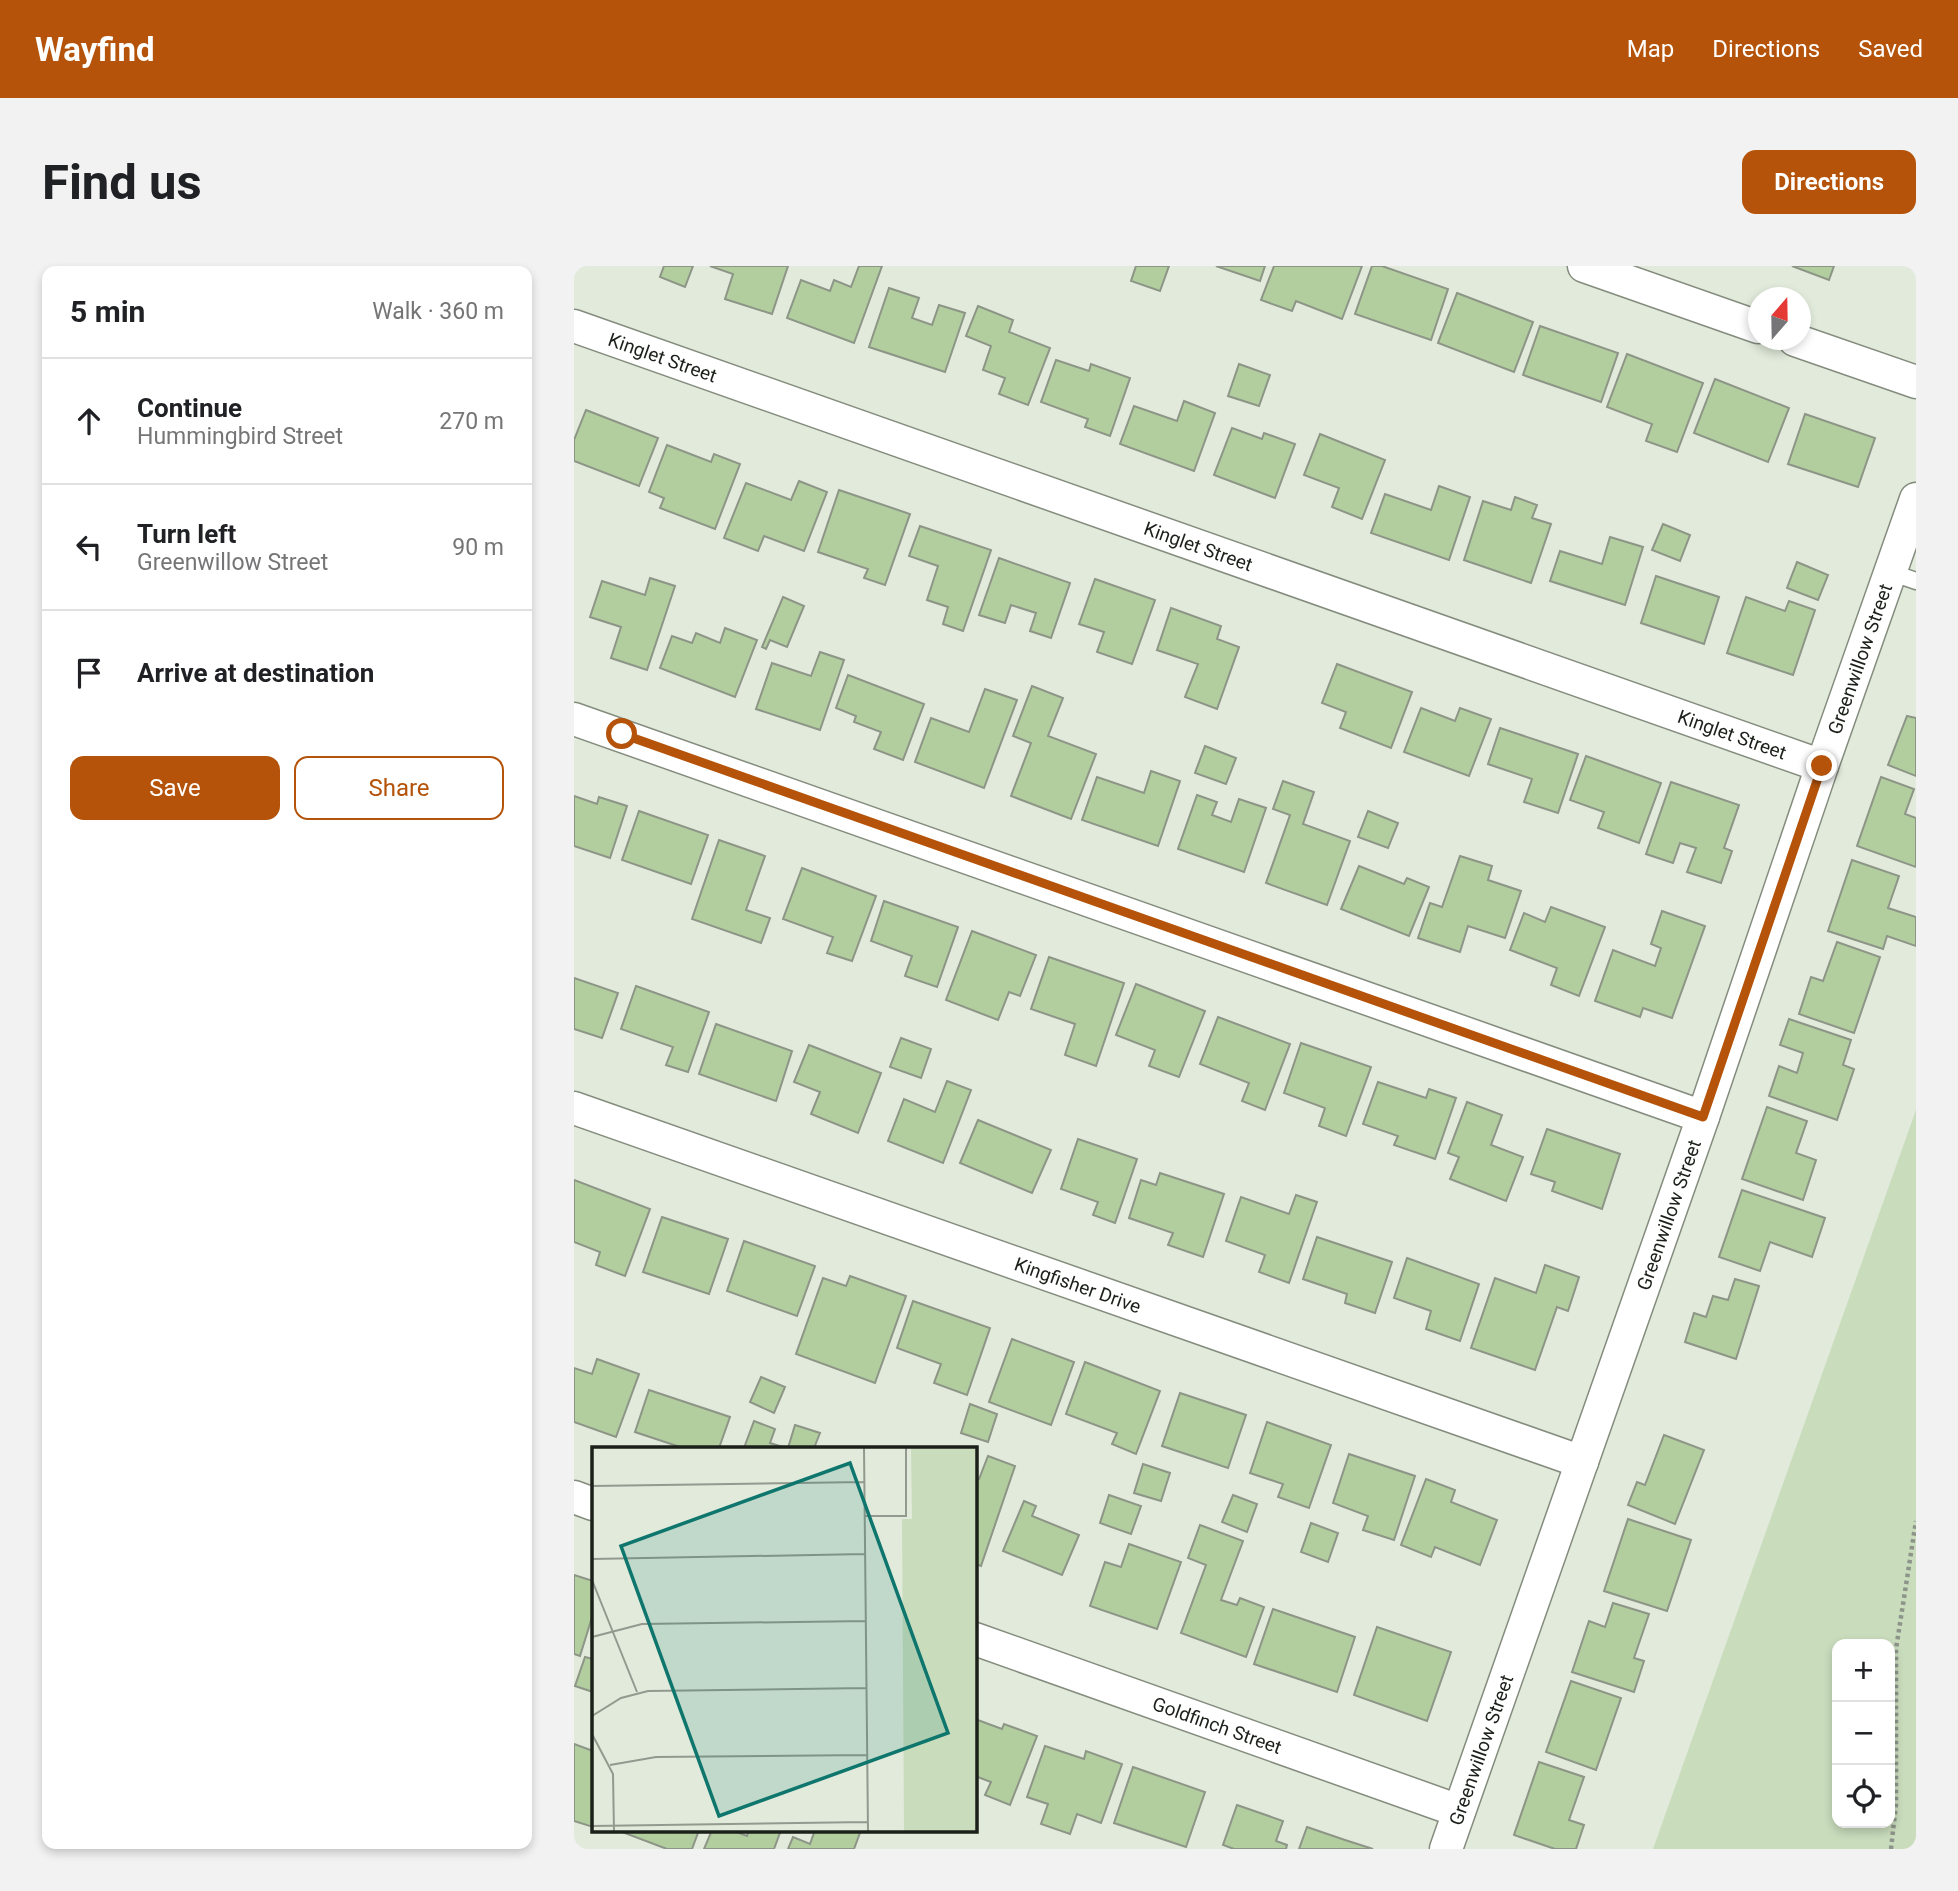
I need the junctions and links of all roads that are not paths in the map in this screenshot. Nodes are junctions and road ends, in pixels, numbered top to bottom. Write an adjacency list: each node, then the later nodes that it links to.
1 (1584, 266): 2 (street)
2 (1748, 323)
3 (574, 326): 9 (street, Kinglet Street)
4 (1811, 346): 5 (street)
5 (1916, 382)
6 (1916, 499): 7 (street, Greenwillow Street)
7 (1903, 577): 9 (street, Greenwillow Street)
8 (574, 719): 11 (street)
9 (1822, 766): 11 (street, Greenwillow Street)
10 (574, 1108): 12 (street, Kingfisher Drive)
11 (1703, 1117): 12 (street, Greenwillow Street)
12 (1582, 1462): 16 (street, Greenwillow Street)
13 (574, 1497): 14 (street)
14 (592, 1504)
15 (976, 1639): 16 (street, Goldfinch Street)
16 (1459, 1811): 17 (street, Greenwillow Street)
17 (1446, 1849)

